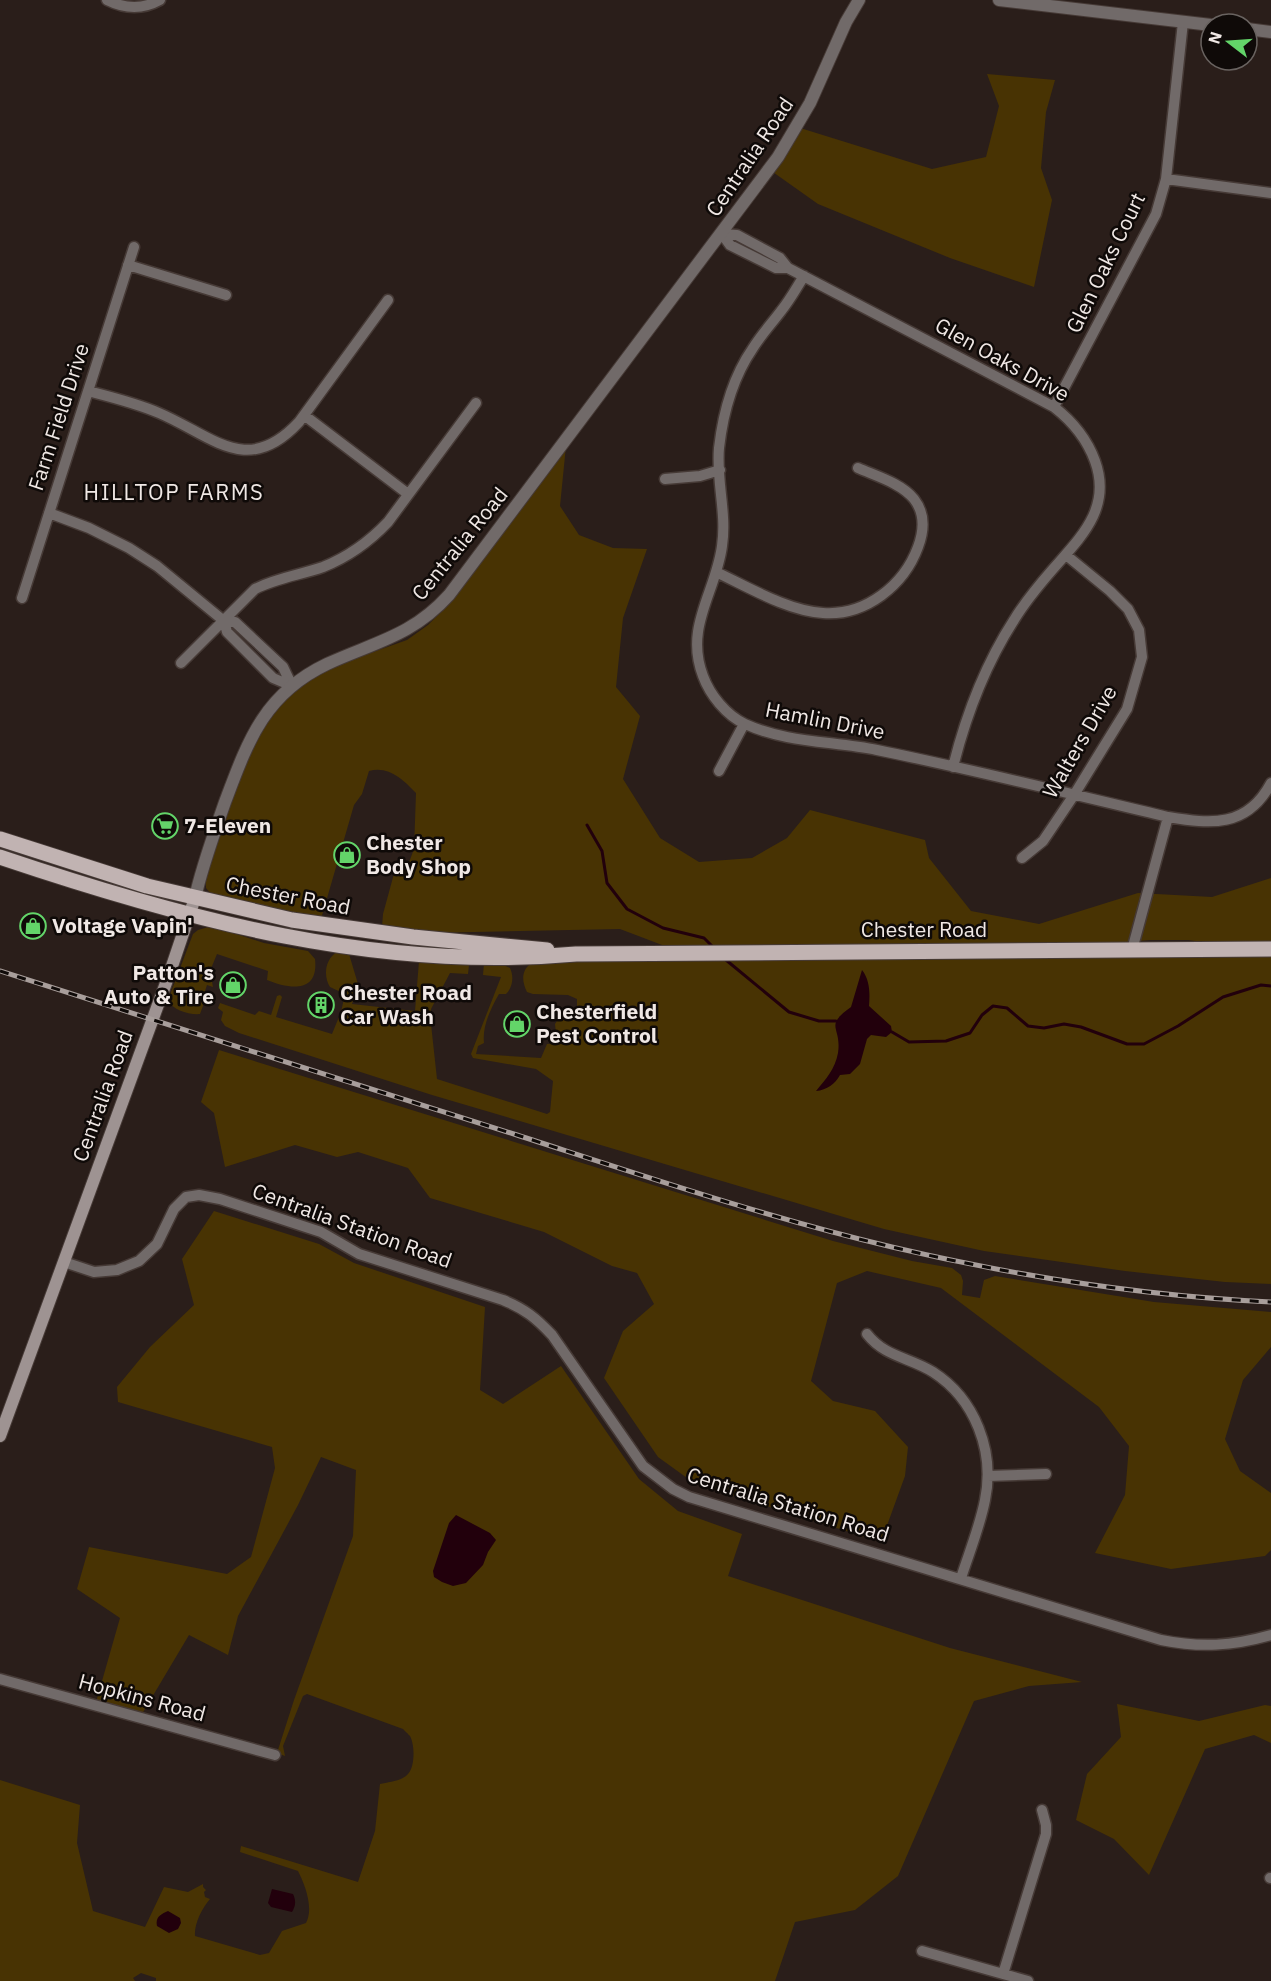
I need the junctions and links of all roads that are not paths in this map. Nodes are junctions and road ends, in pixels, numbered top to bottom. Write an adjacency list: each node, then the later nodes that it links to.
1 (107, 0): 2 (street)
2 (160, 0)
3 (859, 0): 9 (street, Centralia Road)
4 (999, 0): 5 (street)
5 (1183, 22): 6 (street); 7 (street, Glen Oaks Court)
6 (1199, 24)
7 (1166, 179): 8 (street); 17 (street, Glen Oaks Court)
8 (1271, 193)
9 (722, 234): 12 (street, Glen Oaks Drive); 29 (street, Centralia Road)
10 (134, 247): 11 (street, Farm Field Drive)
11 (128, 265): 13 (street); 15 (street, Farm Field Drive)
12 (804, 276): 17 (street, Glen Oaks Drive); 20 (street, Hamlin Drive)
13 (226, 295)
14 (388, 300): 18 (street)
15 (88, 390): 18 (street); 23 (street, Farm Field Drive)
16 (476, 403): 22 (street)
17 (1054, 407): 24 (street, Glen Oaks Drive)
18 (304, 416): 22 (street)
19 (858, 468): 25 (street)
20 (720, 471): 21 (street); 25 (street, Hamlin Drive)
21 (665, 479)
22 (408, 494): 27 (street)
23 (49, 513): 26 (street, Farm Field Drive); 27 (street)
24 (1066, 555): 31 (street, Glen Oaks Drive); 34 (street, Walters Drive)
25 (716, 572): 30 (street, Hamlin Drive)
26 (22, 598)
27 (224, 621): 28 (street); 29 (street)
28 (181, 663)
29 (292, 686): 39 (street, Centralia Road)
30 (744, 724): 31 (street, Hamlin Drive); 32 (street)
31 (953, 767): 34 (street, Hamlin Drive)
32 (719, 771)
33 (1271, 783): 35 (street, Hamlin Drive)
34 (1074, 795): 35 (street, Hamlin Drive); 38 (street, Walters Drive)
35 (1168, 817): 41 (street)
36 (0, 839): 39 (main road, Chester Road)
37 (0, 857): 40 (main road, Chester Road)
38 (1022, 858)
39 (195, 898): 40 (main road, Centralia Road); 43 (main road, Chester Road)
40 (190, 915): 43 (main road, Chester Road); 44 (main road, Centralia Road)
41 (1132, 950): 42 (main road, Chester Road); 43 (main road, Chester Road)
42 (1271, 950)
43 (576, 954)
44 (64, 1262): 46 (main road, Centralia Road); 49 (street, Centralia Station Road)
45 (867, 1334): 48 (street)
46 (0, 1436)
47 (1046, 1474): 48 (street)
48 (988, 1476): 49 (street)
49 (961, 1578): 50 (street, Centralia Station Road)
50 (1271, 1635)
51 (0, 1679): 52 (street, Hopkins Road)
52 (275, 1755)
53 (1042, 1810): 55 (street)
54 (922, 1950): 55 (street)
55 (1004, 1974): 56 (street)
56 (1028, 1981)

